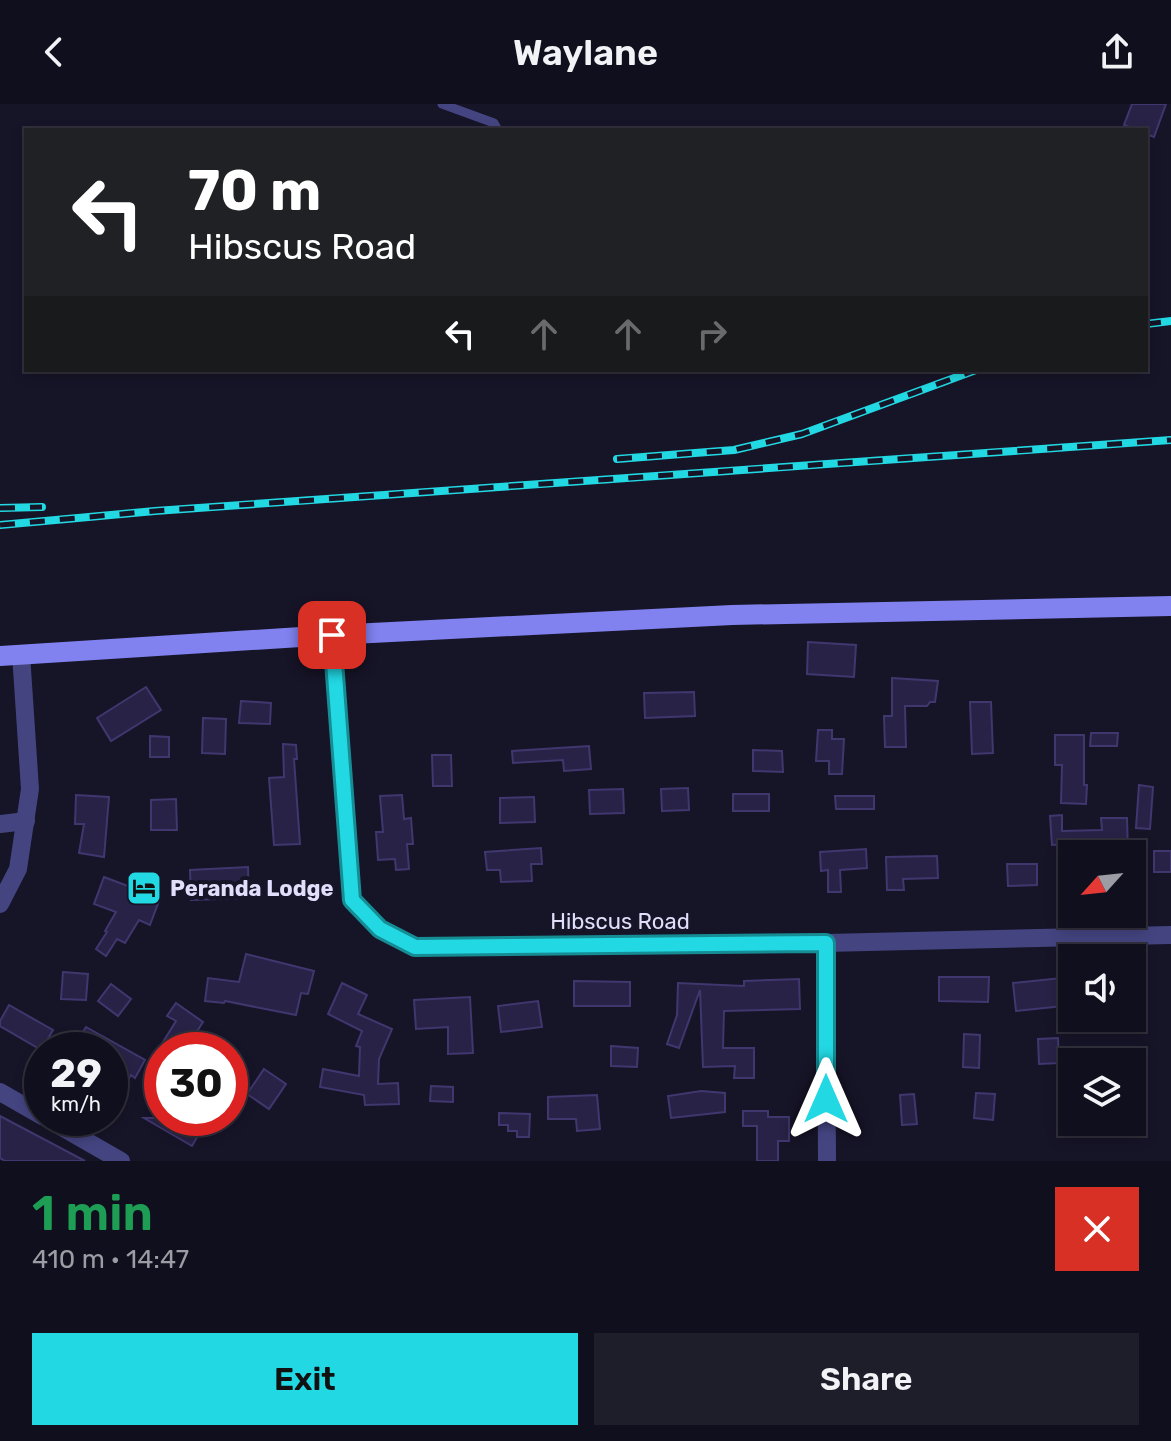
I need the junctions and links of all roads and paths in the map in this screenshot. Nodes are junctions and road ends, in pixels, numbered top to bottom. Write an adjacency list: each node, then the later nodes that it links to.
1 (442, 104): 2 (lane)
2 (497, 128)
3 (1171, 606): 4 (street)
4 (332, 635): 5 (street); 11 (street, Hibscus Road)
5 (21, 654): 6 (street); 7 (street)
6 (0, 656)
7 (26, 821): 8 (street); 9 (street)
8 (0, 824)
9 (0, 904)
10 (1171, 935): 11 (street, Hibscus Road)
11 (826, 943): 16 (street)
12 (0, 1092): 13 (street)
13 (24, 1106)
14 (77, 1136): 15 (street)
15 (121, 1161)
16 (827, 1161)

